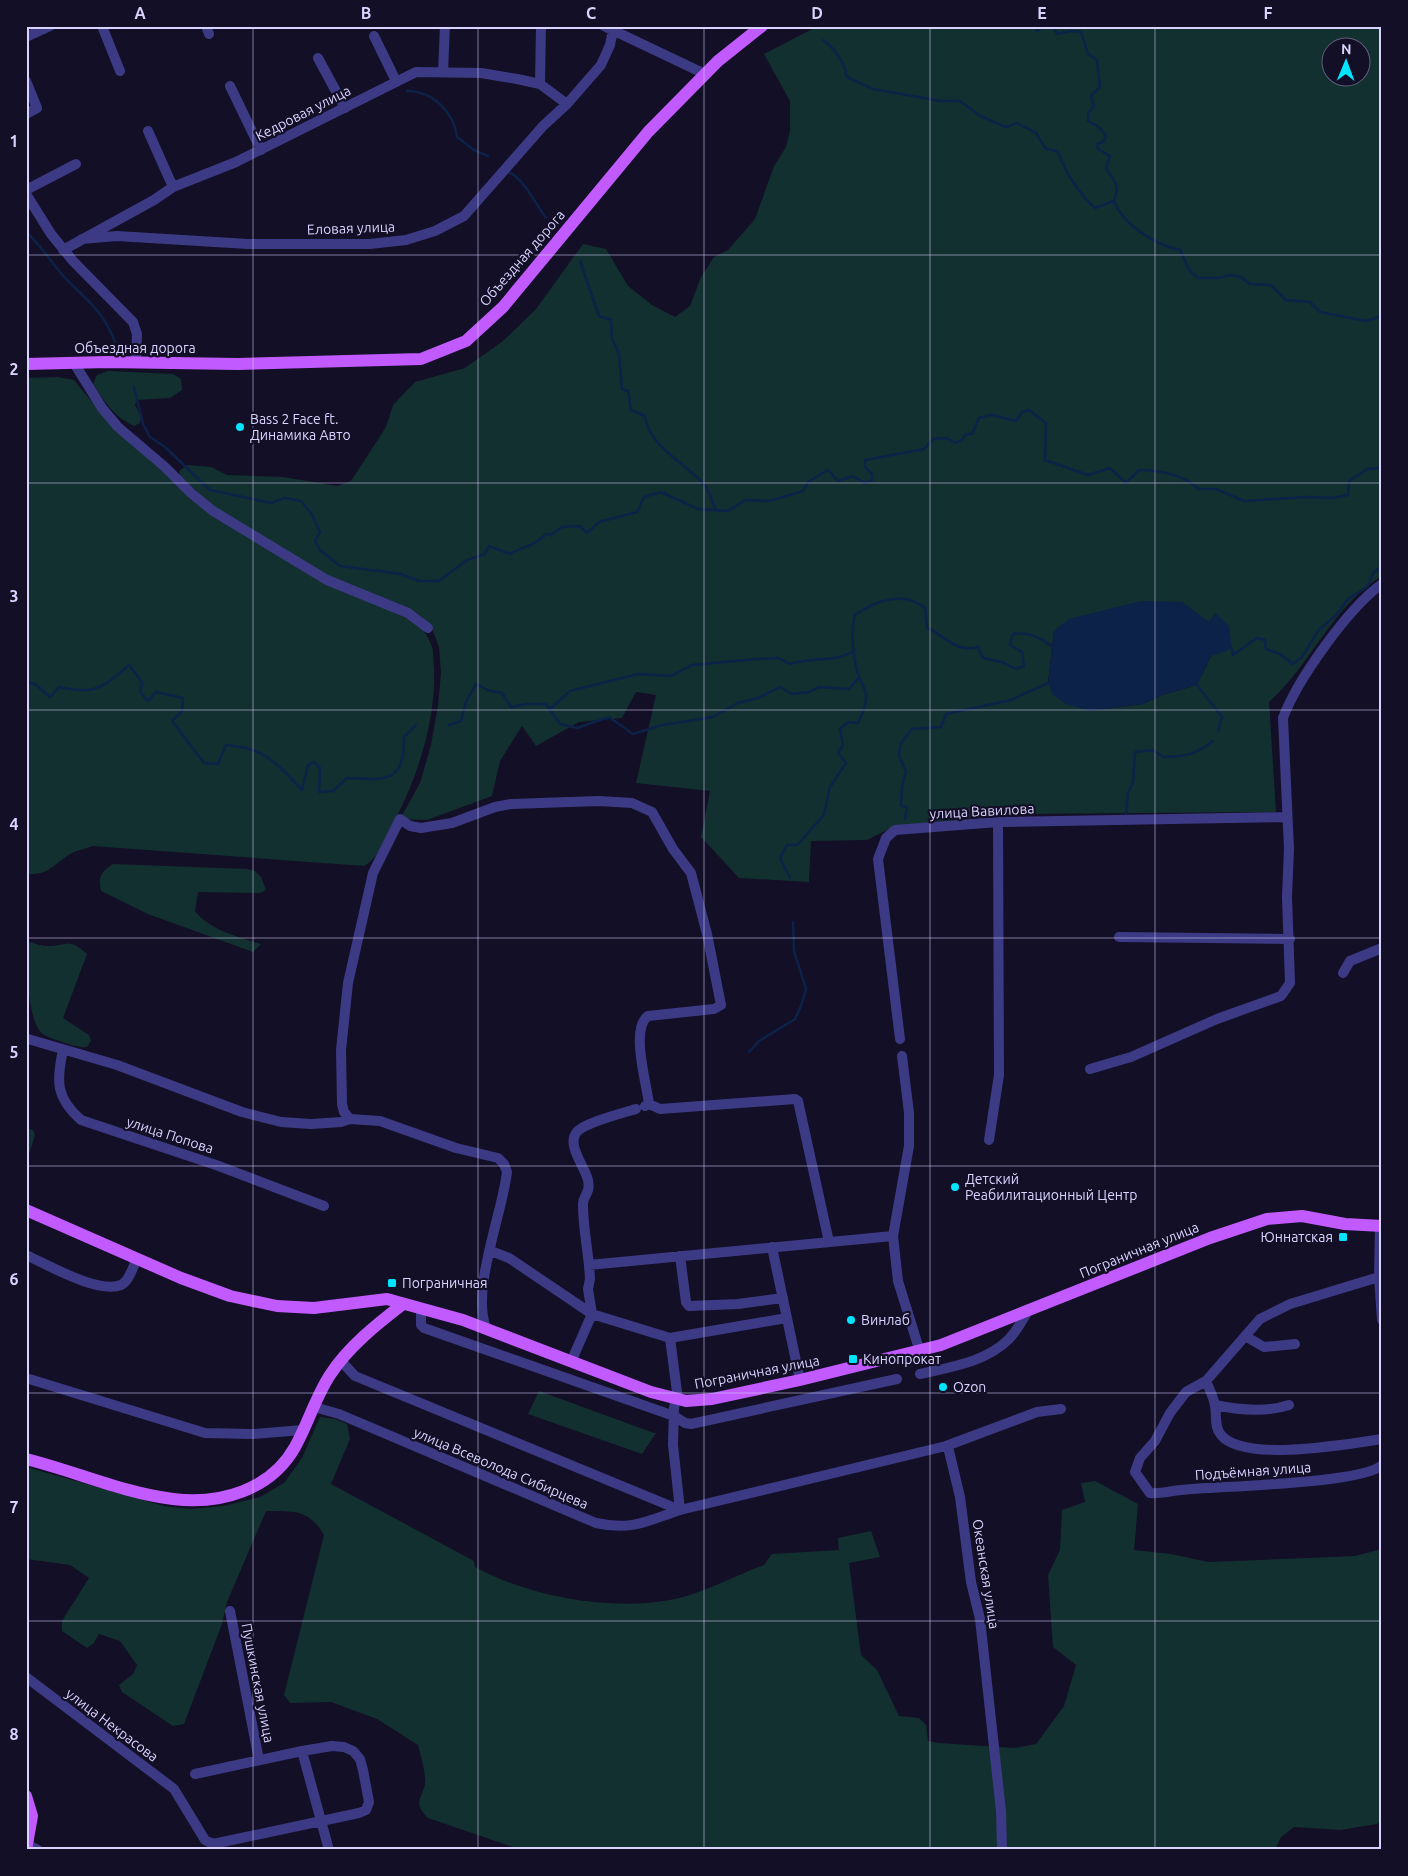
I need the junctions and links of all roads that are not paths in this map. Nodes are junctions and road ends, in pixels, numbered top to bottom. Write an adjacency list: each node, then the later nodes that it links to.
1 (50, 26): 8 (street)
2 (102, 26): 10 (street)
3 (445, 26): 11 (street)
4 (542, 26): 15 (street)
5 (762, 26): 12 (main road, Объездная дорога)
6 (608, 28): 12 (street); 17 (street, Еловая улица)
7 (374, 36): 14 (street)
8 (26, 37)
9 (318, 58): 18 (street)
10 (120, 70)
11 (443, 72): 14 (street, Кедровая улица); 15 (street, Кедровая улица)
12 (705, 74): 28 (main road, Объездная дорога)
13 (26, 81): 19 (street)
14 (396, 81): 18 (street, Кедровая улица)
15 (540, 84): 17 (street, Кедровая улица)
16 (230, 86): 21 (street)
17 (567, 104): 26 (street, Еловая улица)
18 (344, 108): 21 (street, Кедровая улица)
19 (26, 114)
20 (148, 132): 23 (street)
21 (261, 150): 23 (street, Кедровая улица)
22 (76, 164): 24 (street)
23 (173, 186): 26 (street, Кедровая улица)
24 (26, 190)
25 (26, 194): 27 (street)
26 (82, 239): 27 (street, Кедровая улица)
27 (63, 250): 28 (street)
28 (136, 362): 29 (main road, Объездная дорога)
29 (74, 363): 30 (main road, Объездная дорога); 32 (street)
30 (26, 364)
31 (1382, 584): 33 (street)
32 (428, 628)
33 (1287, 817): 34 (street, улица Вавилова); 36 (street)
34 (998, 822): 40 (street, улица Вавилова); 46 (street)
35 (1119, 937): 36 (street)
36 (1290, 939): 43 (street)
37 (1382, 948): 38 (street)
38 (1343, 973)
39 (28, 1039): 41 (street)
40 (900, 1039)
41 (63, 1050): 45 (street); 47 (street, улица Попова)
42 (902, 1056): 50 (street)
43 (1090, 1069)
44 (643, 1106): 45 (street); 51 (street); 57 (street)
45 (350, 1119): 53 (street)
46 (989, 1140)
47 (324, 1206)
48 (26, 1210): 56 (main road, Пограничная улица)
49 (1381, 1226): 58 (street); 62 (main road, Пограничная улица)
50 (893, 1236): 51 (street); 70 (street)
51 (828, 1242): 52 (street)
52 (772, 1247): 55 (street); 59 (street)
53 (491, 1251): 63 (street); 66 (street)
54 (26, 1255): 56 (street)
55 (680, 1256): 57 (street); 59 (street)
56 (137, 1259): 60 (main road, Пограничная улица)
57 (589, 1265): 63 (street)
58 (1379, 1277): 65 (street); 67 (street)
59 (783, 1298): 64 (street)
60 (403, 1304): 61 (main road, Пограничная улица); 71 (main road)
61 (421, 1308): 66 (main road, Пограничная улица); 83 (street)
62 (1029, 1310): 70 (main road, Пограничная улица); 73 (street)
63 (592, 1314): 68 (street); 72 (street)
64 (787, 1318): 68 (street); 76 (street)
65 (1382, 1320)
66 (486, 1328): 72 (main road, Пограничная улица)
67 (1245, 1336): 69 (street); 77 (street)
68 (670, 1338): 78 (street)
69 (1295, 1344)
70 (920, 1352): 76 (main road, Пограничная улица)
71 (341, 1361): 81 (main road); 89 (street, улица Всеволода Сибирцева)
72 (571, 1362): 78 (main road, Пограничная улица)
73 (920, 1374)
74 (26, 1378): 84 (street)
75 (897, 1379): 83 (street)
76 (800, 1380): 78 (main road, Пограничная улица)
77 (1206, 1380): 79 (street, Подъёмная улица); 88 (street, Подъёмная улица)
78 (676, 1399): 83 (street)
79 (1215, 1405): 80 (street); 85 (street, Подъёмная улица)
80 (1289, 1405)
81 (314, 1407): 84 (main road); 89 (street, улица Всеволода Сибирцева)
82 (1061, 1409): 86 (street, улица Всеволода Сибирцева)
83 (674, 1416): 89 (street)
84 (303, 1430): 87 (main road)
85 (1382, 1439)
86 (943, 1446): 89 (street, улица Всеволода Сибирцева); 100 (street, Океанская улица)
87 (26, 1459)
88 (1382, 1465)
89 (680, 1510)
90 (230, 1611): 93 (street, Пушкинская улица)
91 (26, 1677): 96 (street, улица Некрасова)
92 (302, 1751): 93 (street, Пушкинская улица); 97 (street); 97 (street, Пушкинская улица)
93 (259, 1760): 94 (street, Пушкинская улица)
94 (195, 1774)
95 (26, 1796): 98 (main road)
96 (179, 1796): 97 (street, Пушкинская улица)
97 (320, 1822): 99 (street)
98 (31, 1848)
99 (329, 1850)
100 (1002, 1850)

